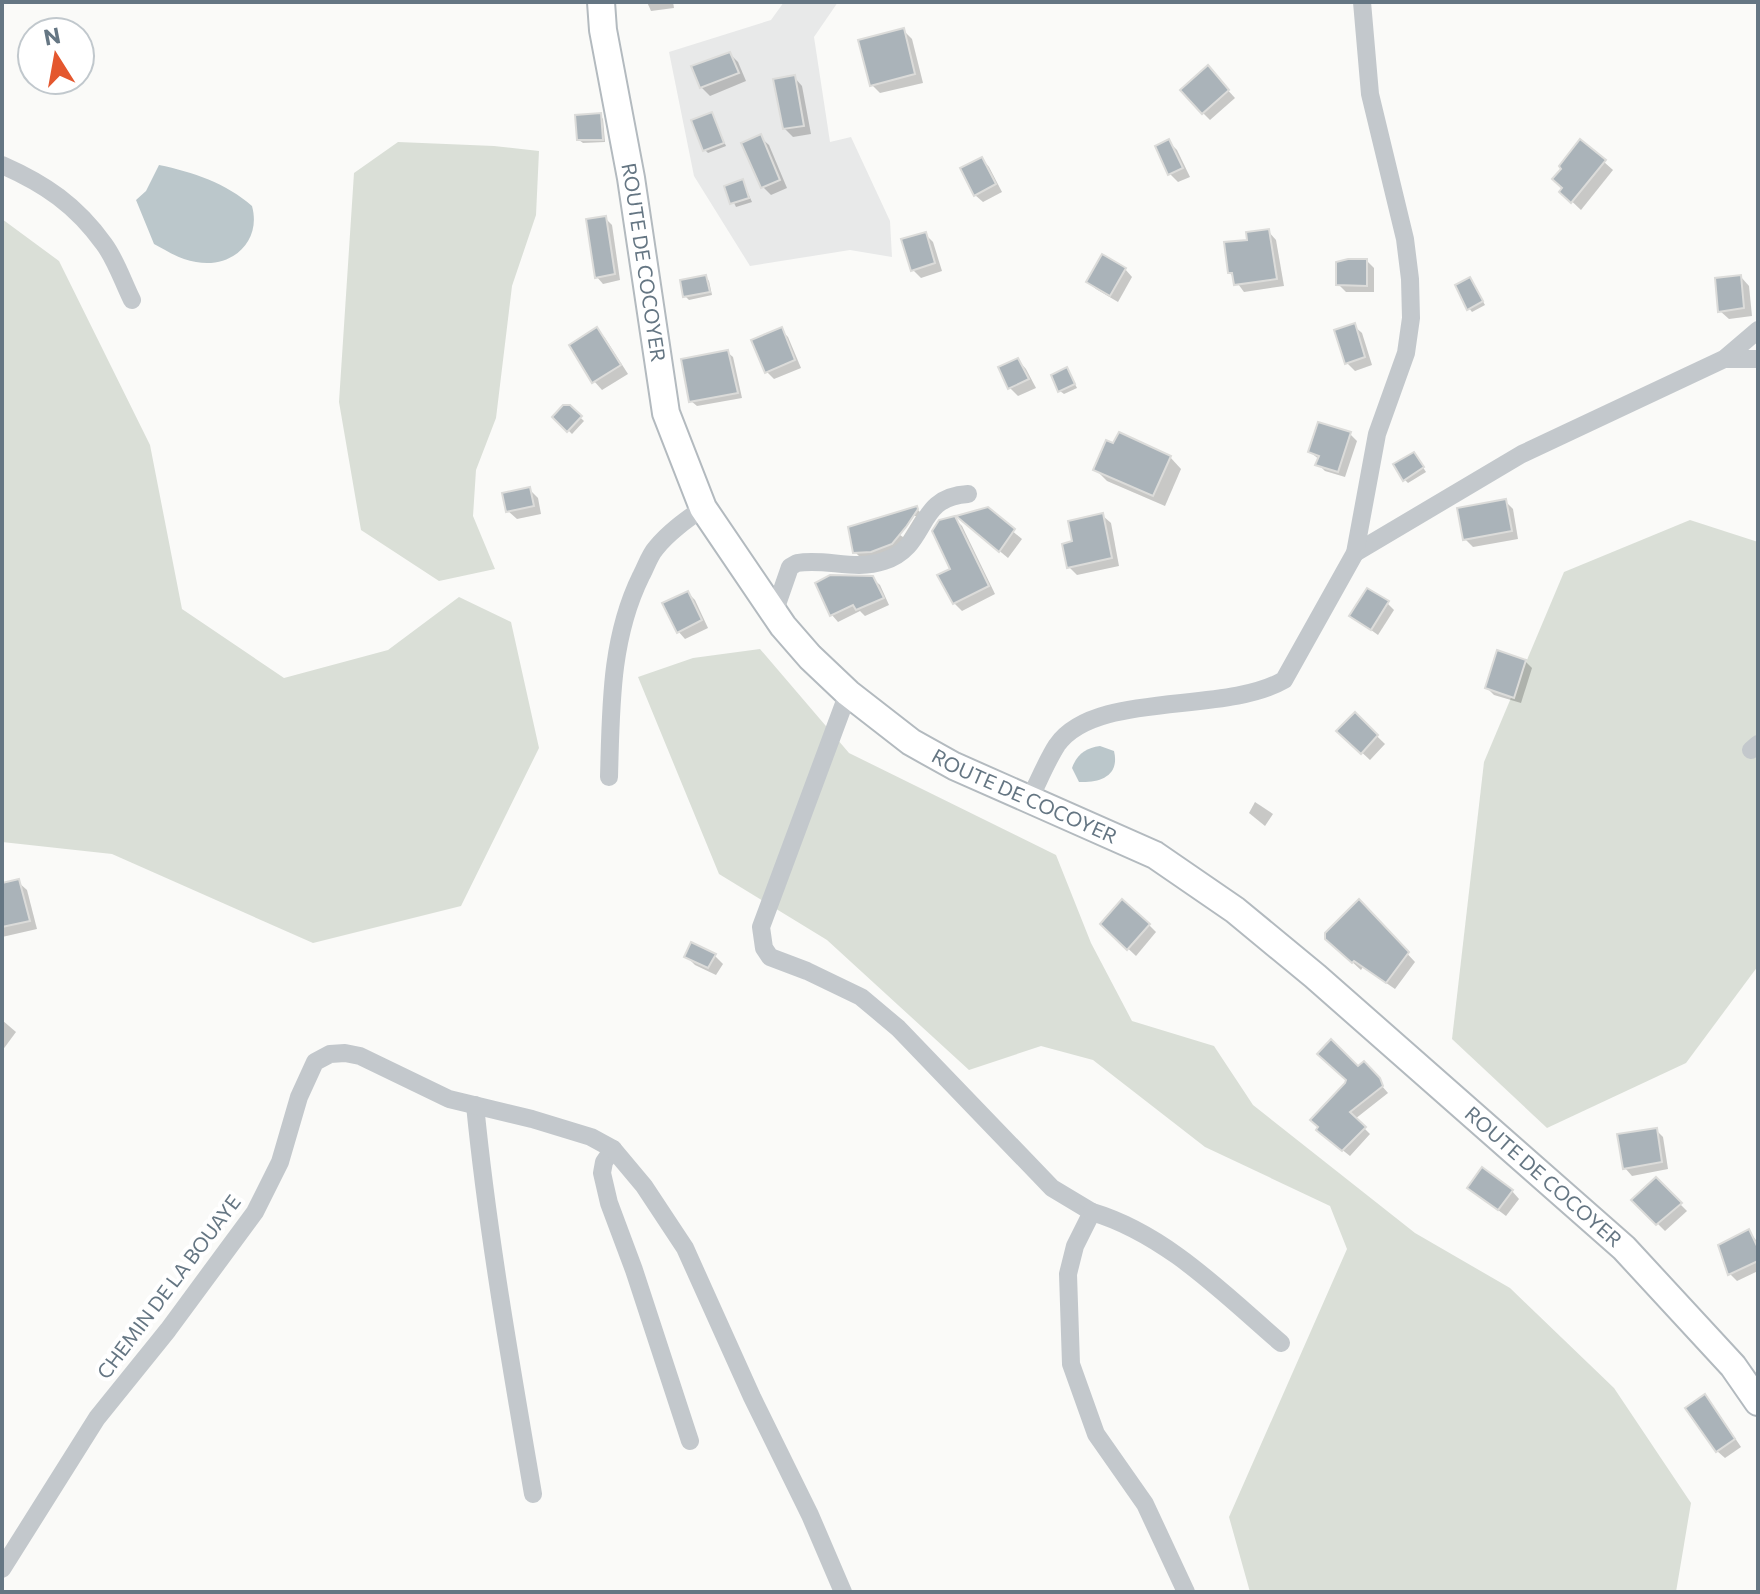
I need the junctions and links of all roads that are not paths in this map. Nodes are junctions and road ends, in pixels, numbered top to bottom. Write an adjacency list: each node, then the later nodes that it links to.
1 (601, 2): 9 (main road, ROUTE DE COCOYER)
2 (1362, 2): 10 (street)
3 (2, 165): 4 (street)
4 (132, 300)
5 (1758, 330): 6 (street)
6 (1724, 359): 7 (street); 10 (street)
7 (1758, 359)
8 (968, 494): 11 (street)
9 (703, 508): 11 (main road, ROUTE DE COCOYER); 13 (street)
10 (1355, 553): 14 (street)
11 (774, 613): 12 (main road, ROUTE DE COCOYER)
12 (848, 693): 14 (main road, ROUTE DE COCOYER); 17 (street)
13 (609, 777)
14 (1029, 800): 19 (main road, ROUTE DE COCOYER)
15 (475, 1105): 16 (street, CHEMIN DE LA BOUAYE); 21 (street); 22 (street, CHEMIN DE LA BOUAYE)
16 (613, 1149): 20 (street); 23 (street, CHEMIN DE LA BOUAYE)
17 (1092, 1212): 18 (street); 24 (street)
18 (1281, 1343)
19 (1758, 1402)
20 (690, 1441)
21 (533, 1494)
22 (2, 1569)
23 (843, 1592)
24 (1186, 1592)

